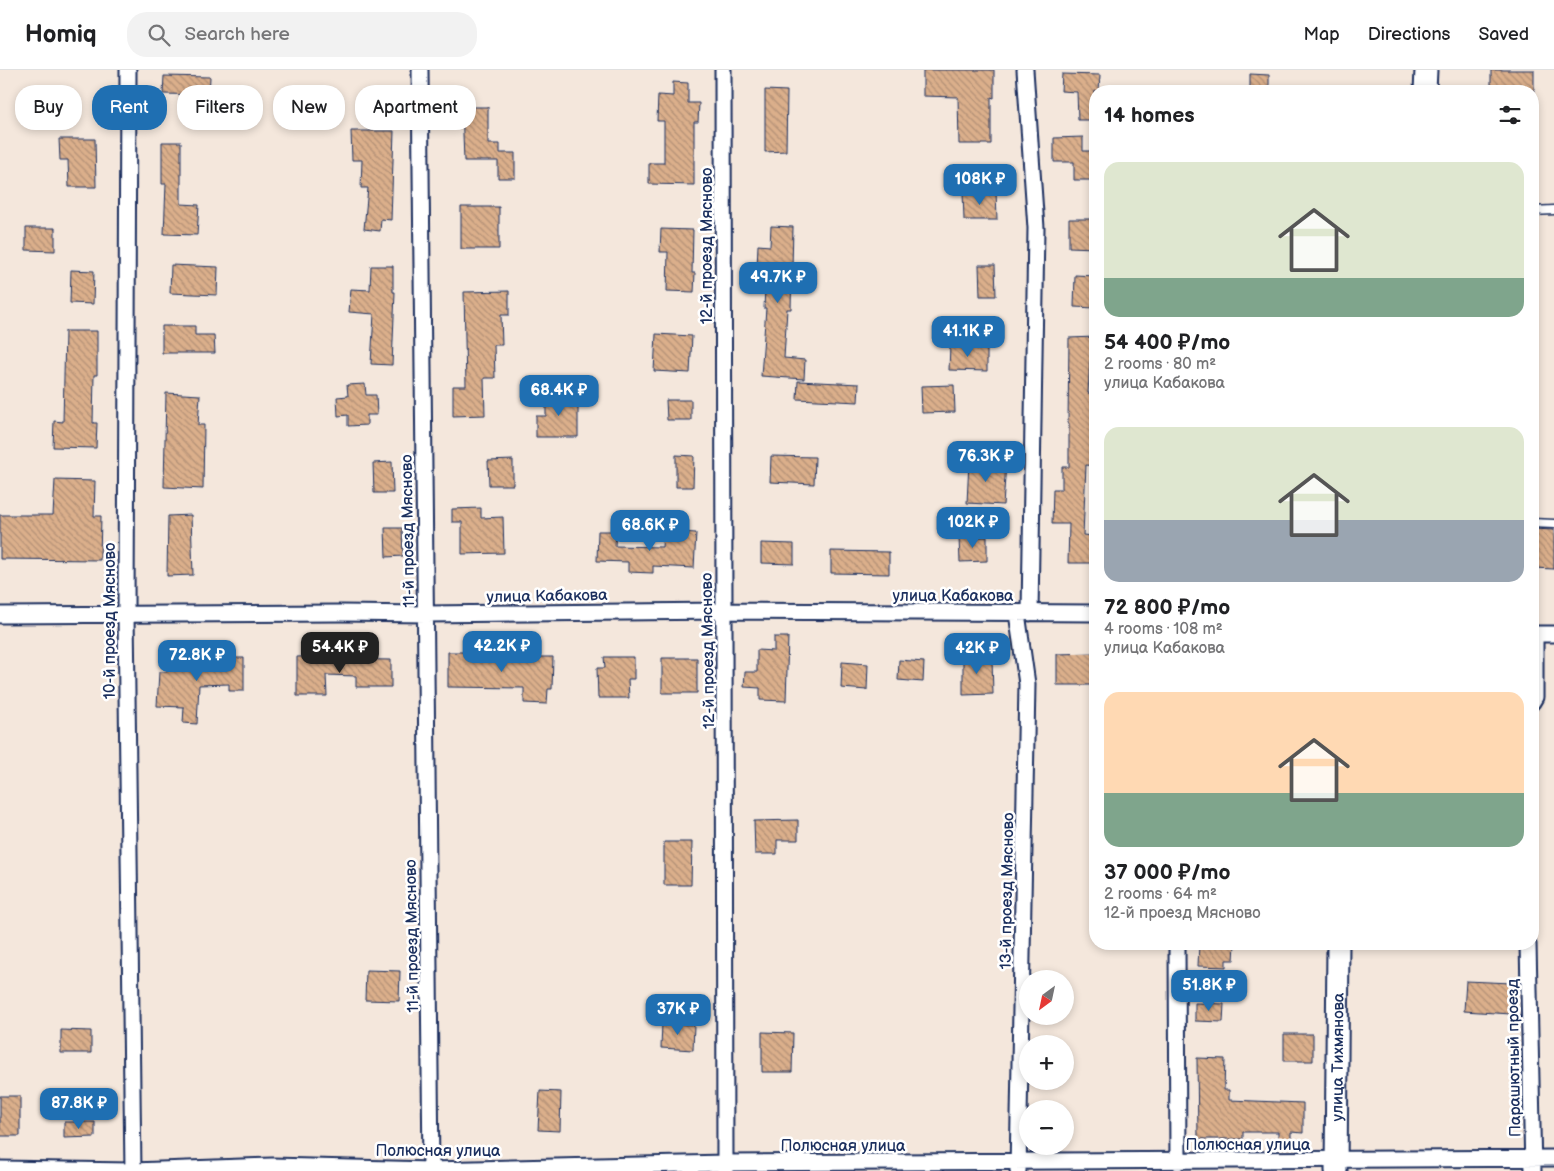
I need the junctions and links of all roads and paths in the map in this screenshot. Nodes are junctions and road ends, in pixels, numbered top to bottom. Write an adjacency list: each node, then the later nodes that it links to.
1 (128, 70): 14 (street, 10-й проезд Мясново)
2 (420, 70): 15 (street, 11-й проезд Мясново)
3 (723, 70): 11 (street, 12-й проезд Мясново)
4 (1025, 70): 12 (street, 13-й проезд Мясново)
5 (1426, 70): 6 (street)
6 (1425, 85)
7 (1539, 210): 8 (lane)
8 (1554, 210)
9 (1539, 523): 10 (lane)
10 (1554, 524)
11 (723, 611): 12 (street, улица Кабакова); 15 (street, улица Кабакова); 26 (street, 12-й проезд Мясново)
12 (1023, 613): 13 (street, улица Кабакова); 27 (street, 13-й проезд Мясново)
13 (1089, 613)
14 (126, 614): 15 (street, улица Кабакова); 16 (street, улица Кабакова); 30 (street, 10-й проезд Мясново)
15 (426, 614): 29 (street, 11-й проезд Мясново)
16 (0, 615)
17 (1539, 634): 18 (street)
18 (1554, 634)
19 (1177, 950): 23 (street)
20 (1338, 950): 25 (street, улица Тихмянова)
21 (1528, 950): 24 (street, Парашютный проезд)
22 (1554, 1158): 24 (street, Полюсная улица)
23 (1178, 1162): 25 (street, Полюсная улица); 27 (street, Полюсная улица)
24 (1533, 1165): 25 (street, Полюсная улица)
25 (1337, 1166)
26 (725, 1167): 27 (street, Полюсная улица); 29 (street, Полюсная улица)
27 (1018, 1167)
28 (0, 1169): 30 (street, Полюсная улица)
29 (431, 1170): 30 (street, Полюсная улица)
30 (132, 1171)

